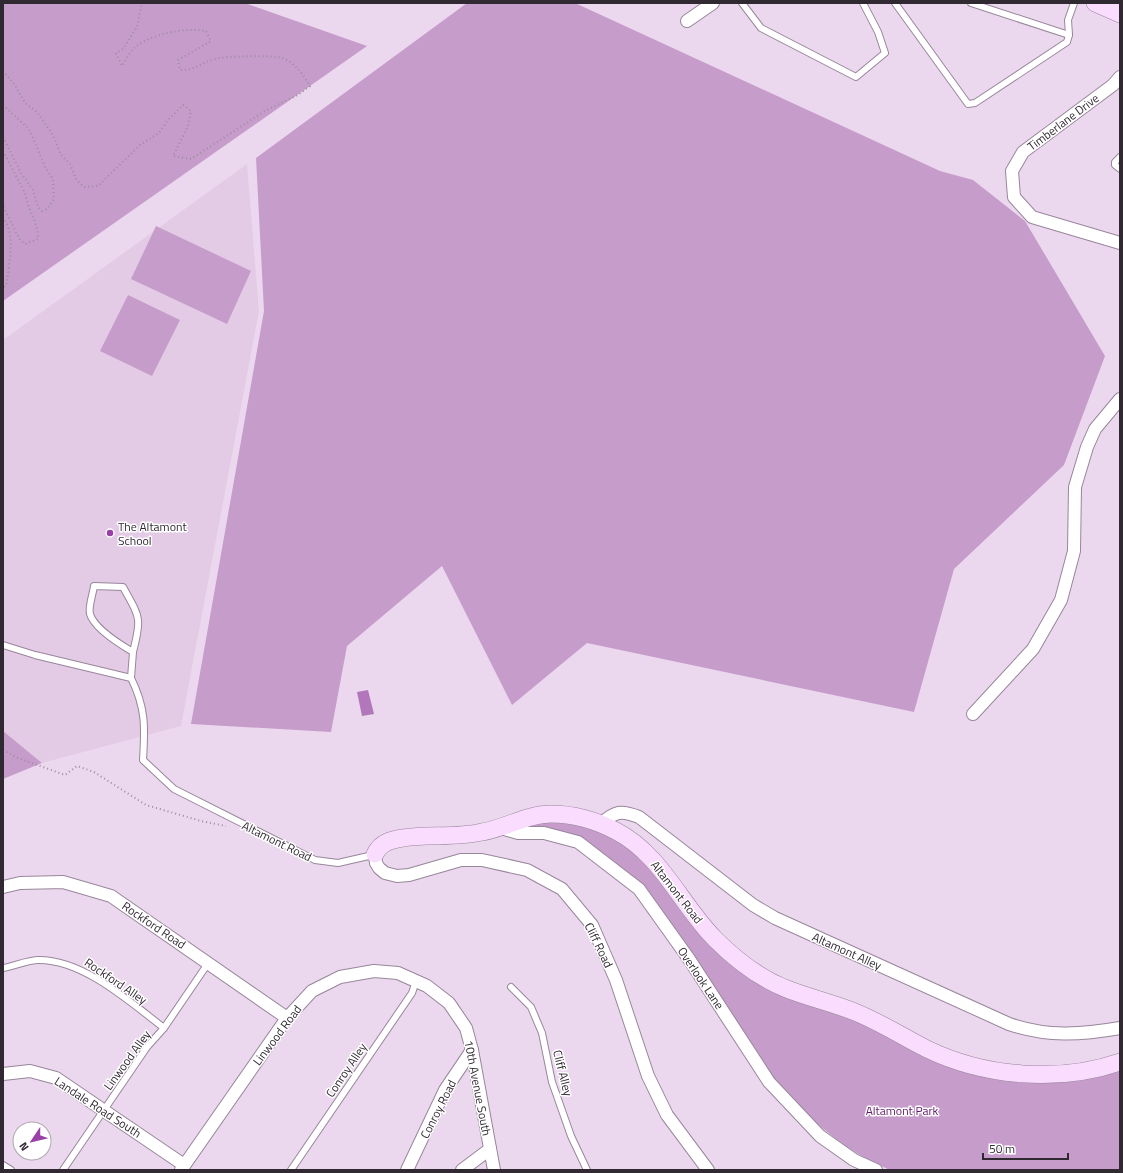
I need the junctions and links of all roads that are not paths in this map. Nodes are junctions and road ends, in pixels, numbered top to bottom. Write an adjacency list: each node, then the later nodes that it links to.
1 (713, 3): 9 (street)
2 (742, 3): 3 (lane)
3 (862, 3)
4 (895, 3): 10 (lane)
5 (971, 3): 10 (lane)
6 (1074, 3): 10 (lane)
7 (1095, 3): 8 (street)
8 (1120, 14)
9 (687, 21)
10 (1069, 35)
11 (1120, 77): 14 (street, Timberlane Drive)
12 (1120, 156): 13 (lane)
13 (1120, 169)
14 (1120, 243)
15 (1120, 399): 19 (street)
16 (3, 645): 18 (lane)
17 (133, 652): 17 (lane); 18 (lane)
18 (131, 678): 22 (lane, Altamont Road)
19 (973, 714)
20 (601, 824): 21 (street, Altamont Road); 30 (street, Altamont Alley); 32 (street, Altamont Road)
21 (501, 828): 22 (street, Altamont Road); 46 (street, Overlook Lane)
22 (375, 854): 45 (street, Cliff Road)
23 (3, 887): 24 (street, Rockford Road)
24 (209, 962): 28 (street, Rockford Road); 29 (lane, Linwood Alley)
25 (3, 968): 29 (lane, Rockford Alley)
26 (416, 981): 28 (street, Linwood Road); 31 (street, 10th Avenue South); 40 (lane, Conroy Alley)
27 (511, 987): 44 (lane, Cliff Alley)
28 (287, 1018): 37 (street, Linwood Road)
29 (164, 1028): 34 (lane, Linwood Alley)
30 (1120, 1028)
31 (472, 1050): 35 (street, 10th Avenue South); 41 (street, Conroy Road)
32 (1120, 1062)
33 (3, 1074): 34 (street, Landale Road South)
34 (106, 1110): 37 (street, Landale Road South); 39 (lane, Linwood Alley)
35 (490, 1149): 42 (street); 43 (street, 10th Avenue South)
36 (3, 1165): 38 (lane)
37 (183, 1168)
38 (11, 1170)
39 (63, 1170)
40 (291, 1170)
41 (407, 1170)
42 (462, 1170)
43 (494, 1170)
44 (587, 1170)
45 (708, 1170)
46 (876, 1170)

